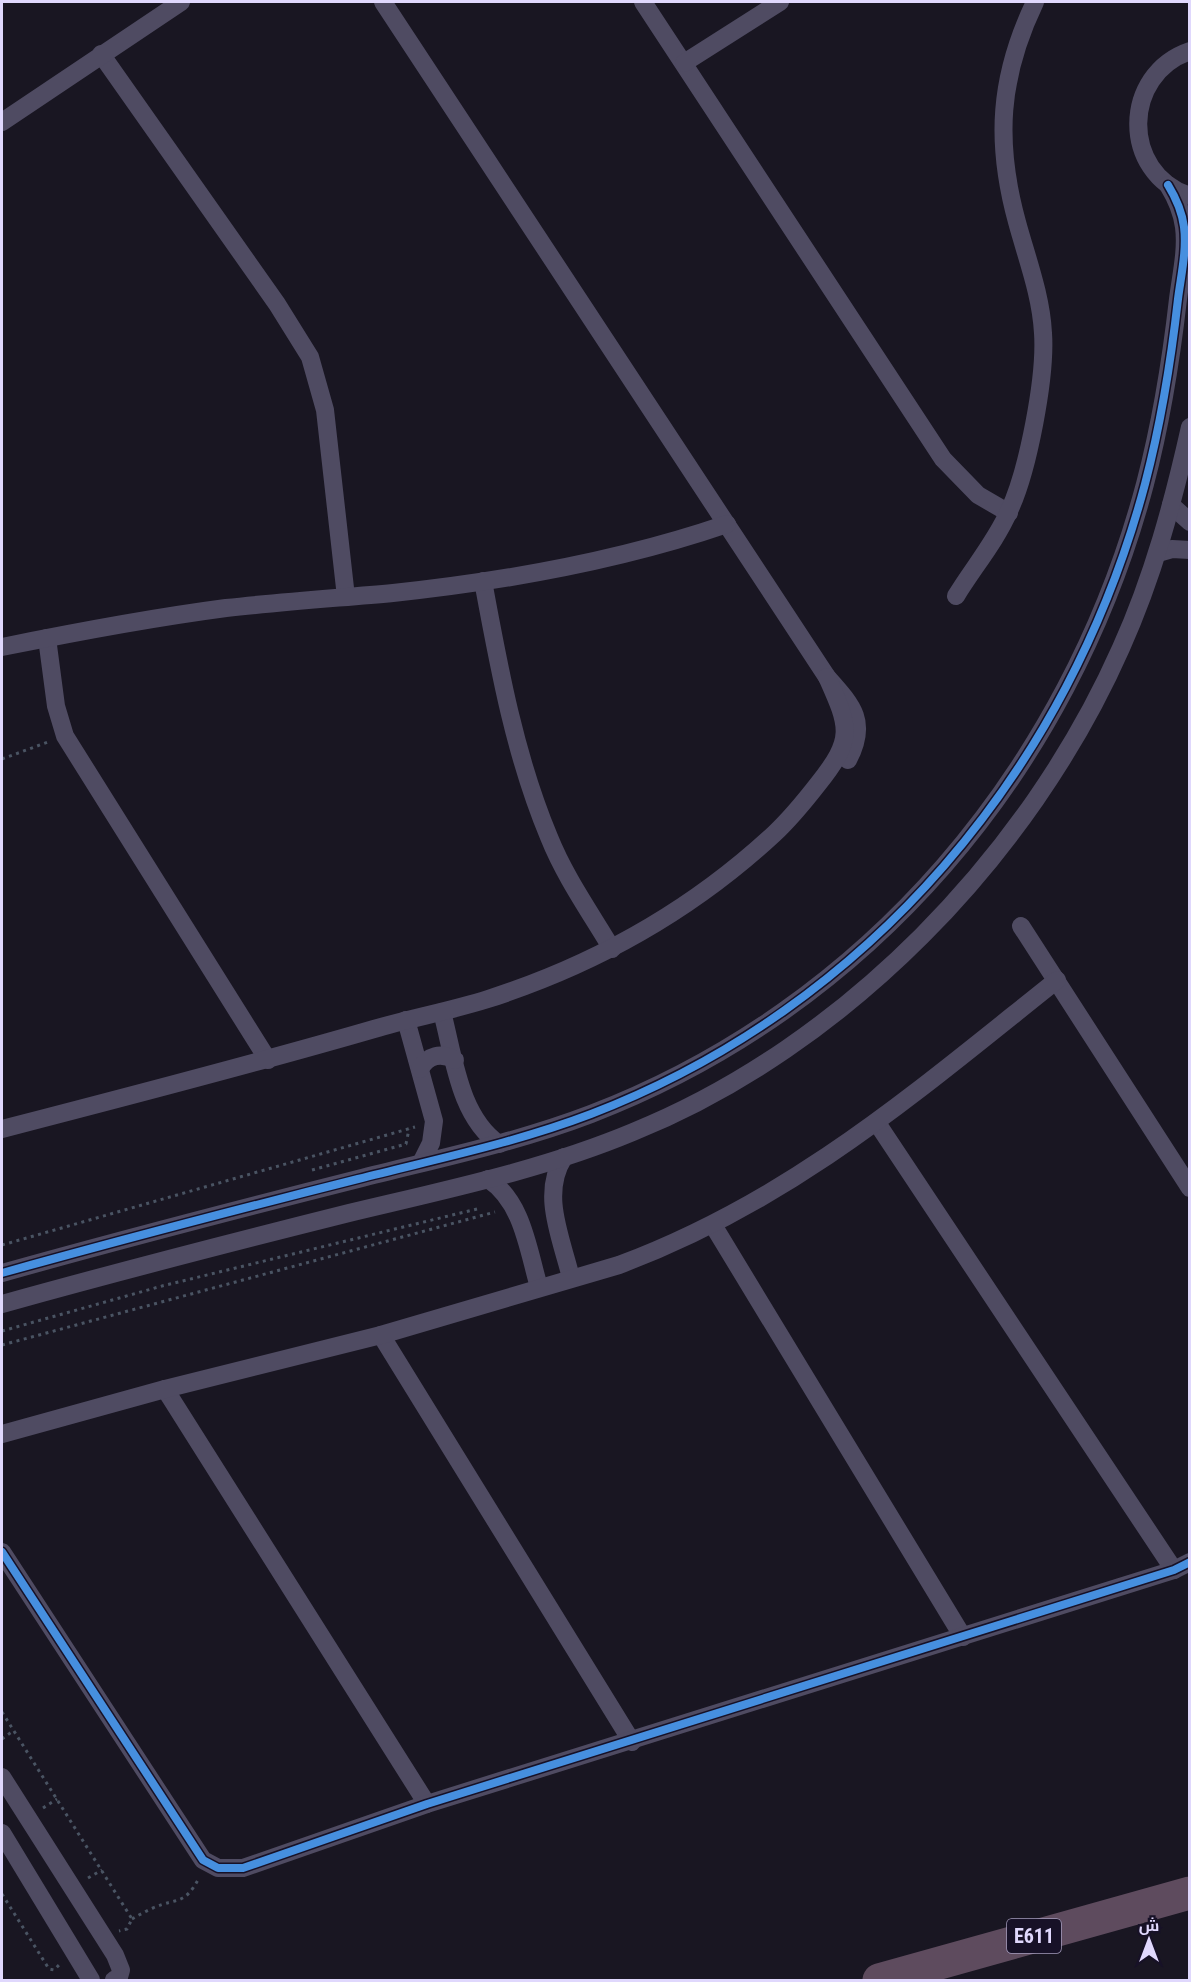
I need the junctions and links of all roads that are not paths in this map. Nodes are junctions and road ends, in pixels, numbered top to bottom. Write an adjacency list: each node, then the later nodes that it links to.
1 (181, 2): 7 (street)
2 (383, 2): 16 (street)
3 (643, 2): 8 (street)
4 (780, 2): 8 (street)
5 (1028, 4): 14 (street)
6 (1188, 50): 10 (street)
7 (101, 54): 9 (street); 21 (street)
8 (684, 63): 14 (street)
9 (2, 122)
10 (1168, 185): 11 (street); 34 (street)
11 (1190, 196)
12 (1190, 428): 13 (street)
13 (1171, 505): 15 (street); 18 (street)
14 (1009, 513): 20 (street)
15 (1190, 522)
16 (727, 524): 19 (street); 25 (street)
17 (1190, 550): 18 (street)
18 (1158, 553): 35 (street)
19 (483, 581): 21 (street); 25 (street)
20 (956, 596)
21 (346, 597): 22 (street)
22 (47, 638): 23 (street); 29 (street)
23 (2, 647)
24 (1021, 926): 26 (street)
25 (612, 949): 27 (street)
26 (1057, 980): 32 (street); 38 (street)
27 (442, 1012): 28 (street); 30 (street)
28 (406, 1020): 29 (street); 31 (street)
29 (268, 1060): 33 (street)
30 (455, 1060): 31 (street); 34 (street)
31 (420, 1069): 36 (street)
32 (877, 1123): 39 (street); 48 (street)
33 (2, 1129)
34 (499, 1144): 36 (street)
35 (564, 1157): 37 (street); 41 (street)
36 (421, 1163): 40 (street)
37 (488, 1179): 42 (street); 43 (street)
38 (1190, 1188)
39 (713, 1225): 41 (street); 49 (street)
40 (2, 1273)
41 (571, 1278): 42 (street)
42 (539, 1287): 44 (street)
43 (2, 1304)
44 (381, 1335): 45 (street); 50 (street)
45 (165, 1389): 46 (street); 52 (street)
46 (2, 1434)
47 (2, 1552): 52 (street)
48 (1182, 1566): 49 (street)
49 (963, 1637): 50 (street)
50 (632, 1742): 52 (street)
51 (2, 1777): 56 (street)
52 (427, 1804)
53 (2, 1833): 55 (street)
54 (1190, 1893): 57 (highway, E611)
55 (91, 1980)
56 (114, 1980)
57 (879, 1980)

